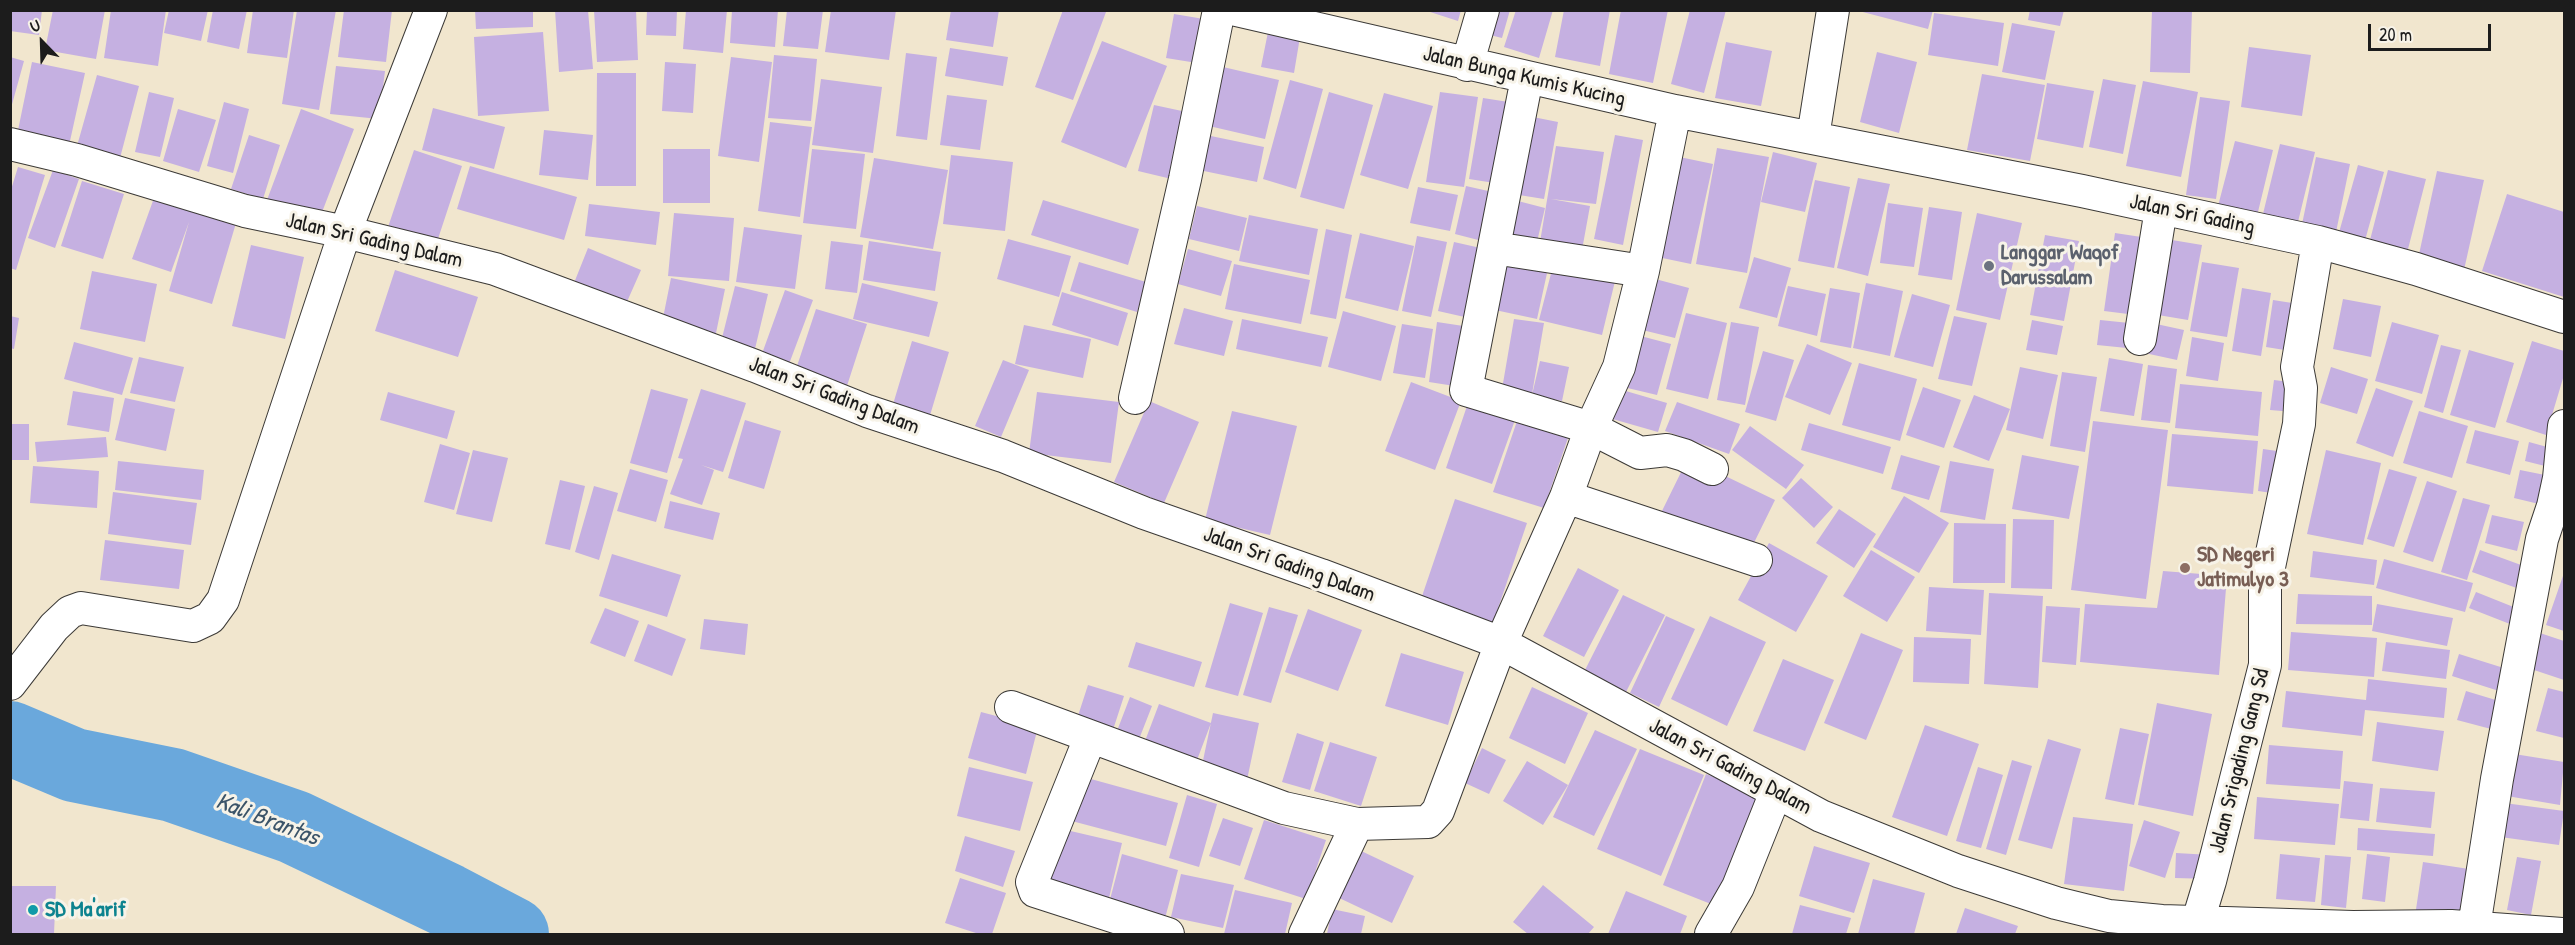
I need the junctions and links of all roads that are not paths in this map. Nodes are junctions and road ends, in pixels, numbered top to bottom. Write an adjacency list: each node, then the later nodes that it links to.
1 (431, 10): 12 (street)
2 (1219, 10): 18 (street)
3 (1236, 10): 6 (street, Jalan Bunga Kumis Kucing)
4 (1483, 10): 6 (street)
5 (1833, 10): 9 (street)
6 (1467, 64): 7 (street, Jalan Bunga Kumis Kucing)
7 (1527, 78): 8 (street, Jalan Bunga Kumis Kucing); 14 (street)
8 (1675, 111): 9 (street, Jalan Bunga Kumis Kucing); 15 (street)
9 (1813, 137): 11 (street, Jalan Sri Gading)
10 (10, 144): 12 (street, Jalan Sri Gading Dalam)
11 (2161, 209): 13 (street, Jalan Sri Gading); 17 (street)
12 (345, 232): 24 (street, Jalan Sri Gading Dalam); 25 (street)
13 (2318, 242): 16 (street, Jalan Sri Gading); 30 (street, Jalan Srigading Gang Sd)
14 (1494, 248): 15 (street); 20 (street)
15 (1643, 271): 20 (street)
16 (2565, 317)
17 (2140, 339)
18 (1135, 398)
19 (2565, 426): 31 (street)
20 (1591, 428): 21 (street); 22 (street)
21 (1712, 469)
22 (1566, 497): 23 (street); 24 (street)
23 (1756, 560)
24 (1501, 643): 28 (street, Jalan Sri Gading Dalam); 29 (street)
25 (10, 684)
26 (1011, 707): 27 (street)
27 (1090, 738): 29 (street); 32 (street)
28 (1776, 792): 30 (street, Jalan Sri Gading Dalam); 34 (street)
29 (1357, 824): 33 (street)
30 (2196, 928): 31 (street, Jalan Sri Gading Dalam)
31 (2458, 929): 35 (street, Jalan Sri Gading Dalam)
32 (1168, 934)
33 (1305, 934)
34 (1711, 934)
35 (2562, 934)

